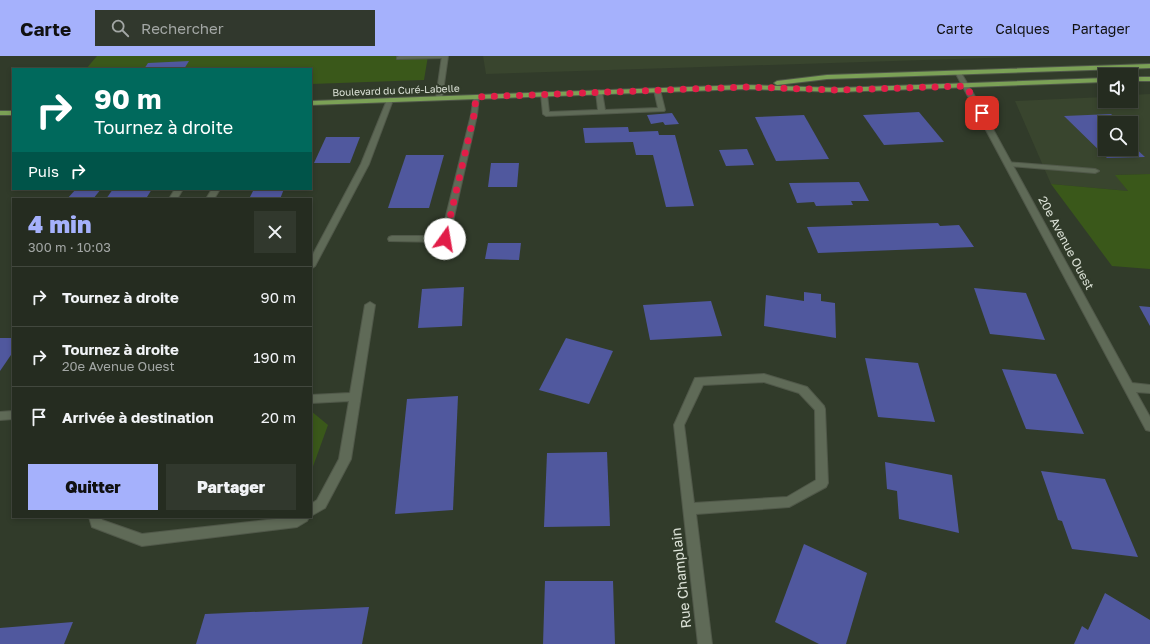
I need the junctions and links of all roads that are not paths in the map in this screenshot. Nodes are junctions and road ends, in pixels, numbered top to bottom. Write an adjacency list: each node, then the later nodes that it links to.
1 (444, 56): 2 (street); 14 (street)
2 (399, 58)
3 (1150, 66): 4 (main road, Boulevard du Curé-Labelle)
4 (958, 72): 8 (street, 20e Avenue Ouest); 9 (main road, Boulevard du Curé-Labelle)
5 (1138, 79): 6 (main road)
6 (1150, 79)
7 (1098, 80): 8 (main road, Boulevard du Curé-Labelle)
8 (966, 86): 9 (main road, Boulevard du Curé-Labelle); 20 (street, 20e Avenue Ouest)
9 (745, 87): 10 (main road, Boulevard du Curé-Labelle)
10 (657, 90): 11 (main road, Boulevard du Curé-Labelle); 17 (street)
11 (599, 92): 12 (main road, Boulevard du Curé-Labelle); 17 (street)
12 (544, 94): 13 (main road, Boulevard du Curé-Labelle); 17 (street)
13 (476, 97): 14 (main road, Boulevard du Curé-Labelle); 22 (street)
14 (439, 98): 15 (main road, Boulevard du Curé-Labelle)
15 (390, 100): 16 (main road, Boulevard du Curé-Labelle); 23 (street)
16 (312, 103)
17 (602, 112)
18 (12, 113): 19 (main road)
19 (0, 114)
20 (1009, 164): 21 (street); 25 (street, 20e Avenue Ouest)
21 (1095, 171)
22 (392, 239)
23 (312, 264)
24 (370, 305): 27 (street)
25 (1130, 387): 26 (street); 31 (street, 20e Avenue Ouest)
26 (1150, 389)
27 (354, 397): 28 (street); 33 (street)
28 (312, 399)
29 (12, 415): 30 (street)
30 (0, 416)
31 (1150, 427)
32 (689, 509): 32 (street, Rue Champlain); 36 (street, Rue Champlain)
33 (312, 510)
34 (95, 518): 35 (street)
35 (302, 518)
36 (705, 644)

